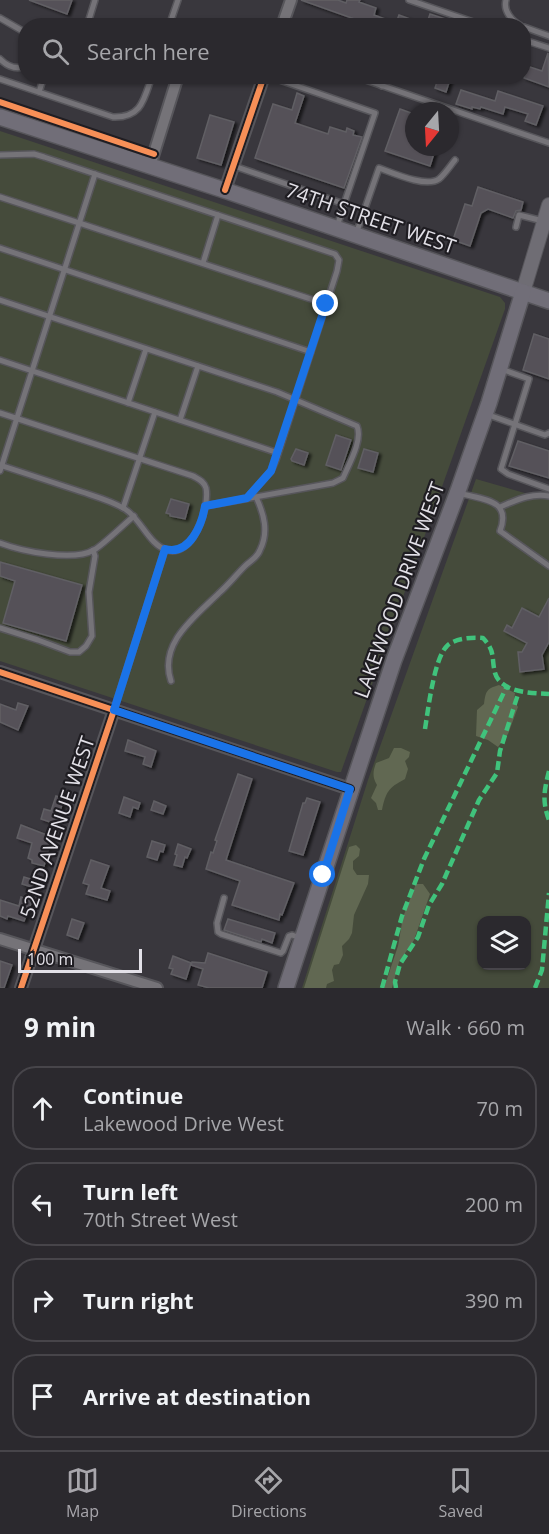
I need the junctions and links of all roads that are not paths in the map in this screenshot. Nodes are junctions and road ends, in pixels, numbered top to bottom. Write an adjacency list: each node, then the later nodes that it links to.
1 (95, 0): 7 (lane)
2 (178, 0): 8 (lane)
3 (291, 0): 9 (street)
4 (409, 0): 10 (lane)
5 (506, 0): 11 (lane)
6 (0, 18): 12 (lane)
7 (89, 18)
8 (172, 18)
9 (285, 18)
10 (454, 18)
11 (512, 18)
12 (18, 28)
13 (531, 29): 14 (lane)
14 (549, 36)
15 (531, 42): 16 (lane)
16 (549, 48)
17 (0, 58): 18 (lane)
18 (18, 68)
19 (0, 79): 27 (lane)
20 (42, 84): 27 (lane)
21 (149, 84): 27 (lane)
22 (176, 84): 32 (street)
23 (263, 84): 33 (street)
24 (290, 84): 37 (lane)
25 (376, 84): 26 (lane)
26 (382, 86): 29 (lane)
27 (39, 92)
28 (0, 117): 32 (main road, 74TH STREET WEST)
29 (549, 143)
30 (0, 155): 34 (lane)
31 (455, 160): 44 (lane)
32 (150, 166): 35 (main road, 74TH STREET WEST)
33 (233, 166): 35 (street); 37 (lane)
34 (95, 174): 39 (lane); 40 (lane)
35 (225, 190): 43 (main road, 74TH STREET WEST)
36 (0, 196): 40 (lane)
37 (344, 204): 43 (lane)
38 (549, 205): 41 (main road, LAKEWOOD DRIVE WEST)
39 (218, 215): 46 (lane); 51 (lane)
40 (80, 222): 46 (lane); 47 (lane)
41 (544, 222): 42 (lane); 48 (main road, LAKEWOOD DRIVE WEST)
42 (516, 227)
43 (337, 229): 44 (main road, 74TH STREET WEST)
44 (356, 235): 48 (main road, 74TH STREET WEST)
45 (0, 248): 47 (lane)
46 (203, 263): 51 (lane)
47 (65, 270): 52 (lane); 54 (lane)
48 (523, 292): 50 (main road, 74TH STREET WEST); 57 (main road, LAKEWOOD DRIVE WEST)
49 (0, 300): 52 (lane)
50 (549, 302)
51 (326, 304): 54 (lane)
52 (50, 316): 53 (lane); 58 (lane)
53 (146, 349): 56 (lane); 60 (lane)
54 (311, 352): 59 (lane)
55 (0, 360): 58 (lane)
56 (198, 366): 59 (lane); 65 (lane)
57 (500, 368): 63 (main road, LAKEWOOD DRIVE WEST); 66 (lane)
58 (32, 371): 60 (lane); 64 (lane)
59 (295, 400): 68 (lane); 75 (lane)
60 (128, 403): 61 (lane)
61 (155, 412): 65 (lane); 69 (lane)
62 (0, 413): 64 (lane)
63 (485, 414): 66 (lane); 72 (main road, LAKEWOOD DRIVE WEST)
64 (17, 418): 69 (lane); 70 (lane)
65 (180, 420): 68 (lane)
66 (514, 424): 67 (lane); 71 (lane)
67 (549, 433)
68 (278, 453): 76 (lane)
69 (140, 459): 77 (lane); 79 (lane)
70 (1, 467): 79 (lane)
71 (549, 489): 73 (lane)
72 (458, 493): 78 (lane); 89 (main road, LAKEWOOD DRIVE WEST)
73 (540, 495): 74 (lane); 78 (lane)
74 (549, 496)
75 (256, 497): 76 (lane); 87 (lane)
76 (247, 498): 77 (lane)
77 (205, 506): 82 (lane)
78 (500, 507): 84 (lane)
79 (123, 508): 80 (lane)
80 (134, 516): 82 (lane); 83 (lane)
81 (0, 543): 83 (lane)
82 (165, 549): 88 (lane)
83 (93, 550): 85 (lane)
84 (549, 566)
85 (0, 628)
86 (0, 672): 88 (street)
87 (171, 681)
88 (114, 710): 89 (street); 93 (street, 52ND AVENUE WEST)
89 (350, 789): 91 (main road, LAKEWOOD DRIVE WEST)
90 (224, 898): 91 (lane)
91 (302, 938): 96 (main road, LAKEWOOD DRIVE WEST)
92 (0, 939): 93 (street)
93 (33, 950): 94 (street, 52ND AVENUE WEST); 95 (street)
94 (21, 988)
95 (157, 988)
96 (286, 988)

